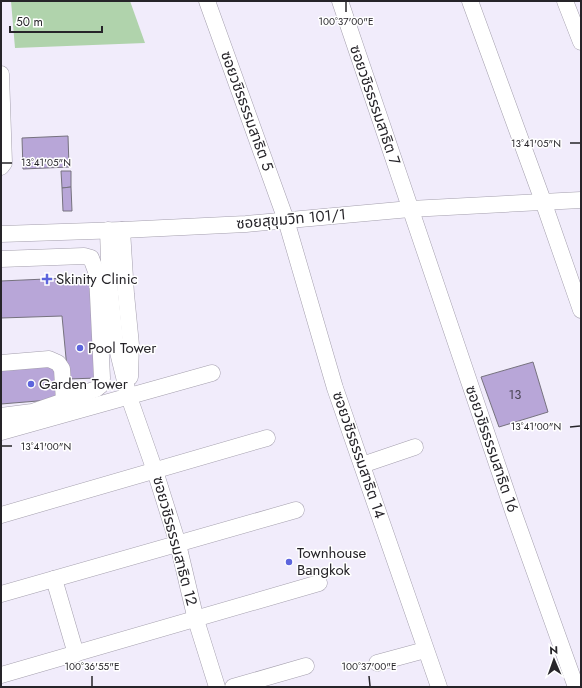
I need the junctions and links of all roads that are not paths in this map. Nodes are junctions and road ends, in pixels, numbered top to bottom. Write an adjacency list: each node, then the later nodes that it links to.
1 (207, 1): 11 (street, ซอยวชิรธรรมสาธิต 5)
2 (340, 1): 10 (street, ซอยวชิรธรรมสาธิต 7)
3 (470, 1): 9 (street)
4 (564, 1): 5 (street)
5 (581, 42)
6 (1, 74): 7 (street)
7 (1, 167)
8 (581, 200): 9 (street, ซอยสุขุมวิท 101/1)
9 (543, 201): 10 (street, ซอยสุขุมวิท 101/1); 15 (street)
10 (410, 209): 11 (street, ซอยสุขุมวิท 101/1); 41 (street, ซอยวชิรธรรมสาธิต 16)
11 (286, 220): 12 (street, ซอยสุขุมวิท 101/1); 24 (street, ซอยวชิรธรรมสาธิต 14)
12 (115, 230): 13 (street, ซอยสุขุมวิท 101/1); 18 (street, ซอยวชิรธรรมสาธิต 12)
13 (1, 231)
14 (1, 259): 19 (street)
15 (581, 310)
16 (1, 363): 19 (street)
17 (212, 373): 18 (street)
18 (129, 397): 21 (street); 25 (street, ซอยวชิรธรรมสาธิต 12)
19 (64, 401): 20 (street)
20 (1, 416)
21 (1, 432)
22 (266, 438): 25 (street)
23 (415, 447): 24 (street)
24 (362, 465): 33 (street, ซอยวชิรธรรมสาธิต 14)
25 (156, 471): 27 (street); 28 (street, ซอยวชิรธรรมสาธิต 12)
26 (296, 510): 28 (street)
27 (1, 516)
28 (178, 544): 29 (street); 32 (street, ซอยวชิรธรรมสาธิต 12)
29 (54, 579): 31 (street); 34 (street)
30 (319, 584): 32 (street)
31 (1, 594)
32 (196, 620): 34 (street); 38 (street, ซอยวชิรธรรมสาธิต 12)
33 (426, 650): 35 (street); 40 (street, ซอยวชิรธรรมสาธิต 14)
34 (76, 654): 37 (street)
35 (377, 663)
36 (306, 666): 39 (street)
37 (1, 675)
38 (217, 687)
39 (233, 687)
40 (438, 687)
41 (576, 687)

